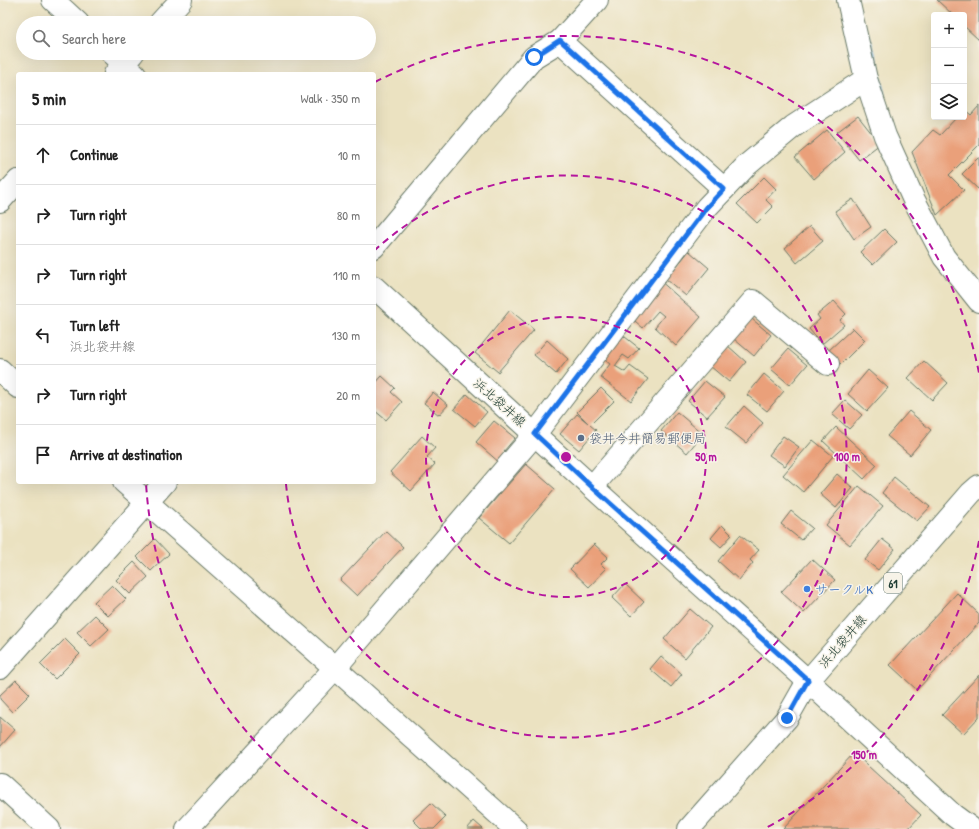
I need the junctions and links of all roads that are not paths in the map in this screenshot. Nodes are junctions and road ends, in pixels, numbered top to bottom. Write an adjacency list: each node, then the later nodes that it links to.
1 (52, 0): 5 (street)
2 (181, 0): 6 (street)
3 (597, 0): 7 (street)
4 (848, 0): 8 (street)
5 (70, 16)
6 (166, 16)
7 (560, 40): 10 (street); 12 (street)
8 (866, 79): 10 (street); 14 (street)
9 (16, 184): 11 (street)
10 (724, 189): 18 (street)
11 (0, 202)
12 (376, 245)
13 (376, 289): 18 (street, 浜北袋井線)
14 (979, 301)
15 (828, 364): 22 (street)
16 (0, 370): 17 (street)
17 (16, 384)
18 (535, 434): 22 (street, 浜北袋井線); 25 (street)
19 (126, 484): 23 (street)
20 (163, 484): 23 (street)
21 (979, 486): 26 (street, 浜北袋井線 / 61)
22 (592, 487): 26 (street, 浜北袋井線)
23 (146, 502): 24 (street); 25 (street)
24 (0, 668)
25 (335, 668): 29 (street); 30 (street)
26 (808, 680): 31 (street); 32 (street)
27 (0, 784): 28 (street)
28 (49, 829)
29 (187, 829)
30 (515, 829)
31 (689, 829)
32 (972, 829)

